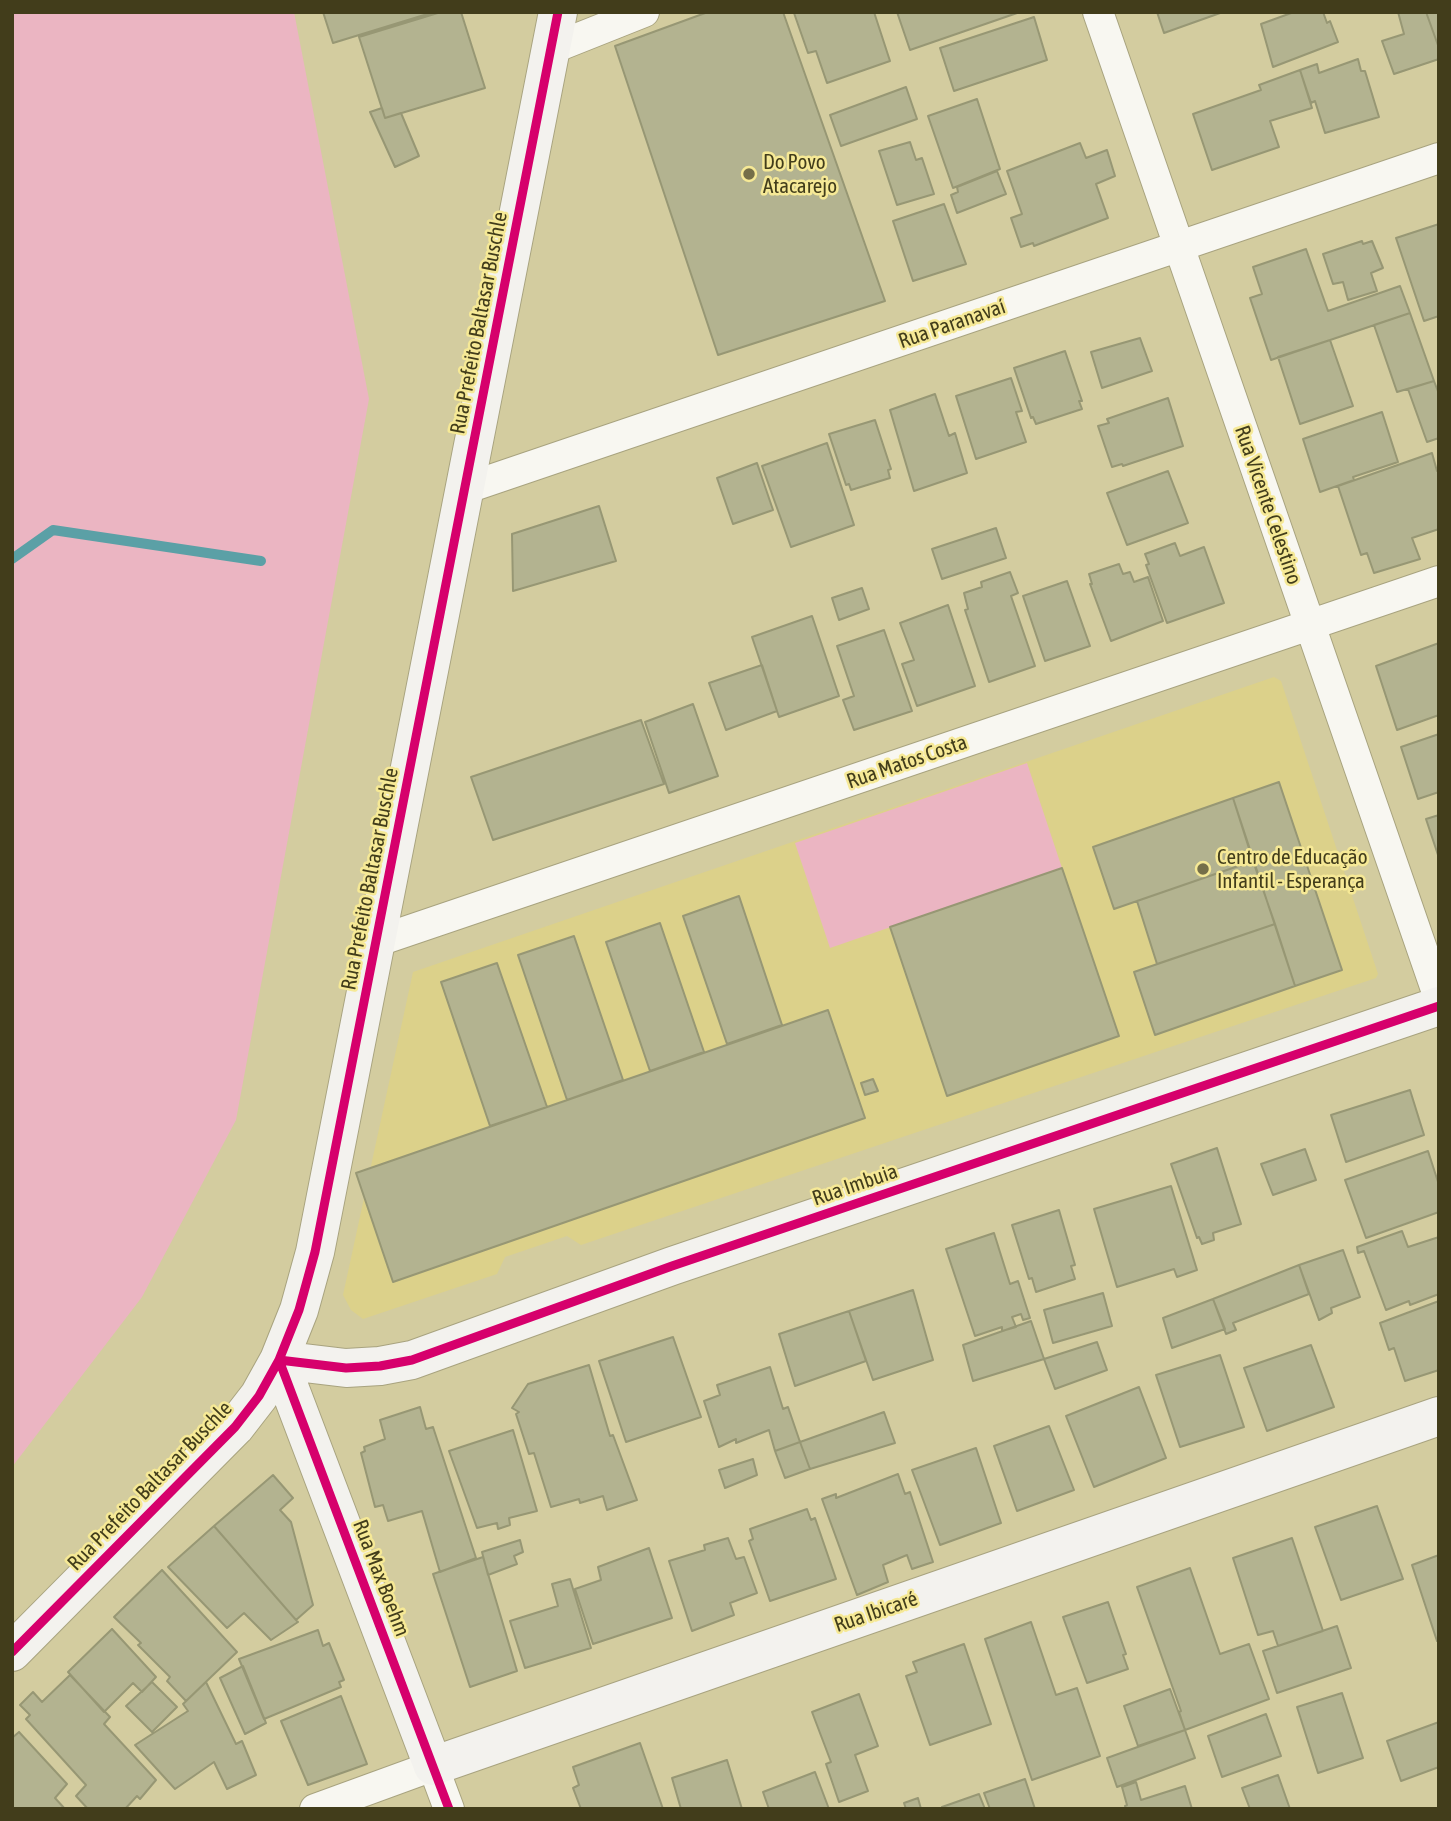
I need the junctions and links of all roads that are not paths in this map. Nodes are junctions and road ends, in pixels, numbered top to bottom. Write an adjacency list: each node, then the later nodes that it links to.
1 (644, 12): 3 (street)
2 (1098, 12): 5 (street, Rua Vicente Celestino)
3 (554, 30): 6 (street, Rua Prefeito Baltasar Buschle)
4 (1439, 158): 5 (street, Rua Paranavaí)
5 (1179, 247): 6 (street, Rua Paranavaí); 8 (street, Rua Vicente Celestino)
6 (464, 489): 9 (street, Rua Prefeito Baltasar Buschle)
7 (1439, 581): 8 (street, Rua Matos Costa)
8 (1310, 625): 9 (street, Rua Matos Costa); 10 (street, Rua Vicente Celestino)
9 (375, 942): 12 (street, Rua Prefeito Baltasar Buschle)
10 (1439, 998)
11 (1439, 1006): 12 (street, Rua Imbuia)
12 (279, 1360): 14 (street, Rua Prefeito Baltasar Buschle); 15 (street, Rua Max Boehm)
13 (1439, 1416): 15 (street, Rua Ibicaré)
14 (12, 1652)
15 (433, 1766): 16 (street, Rua Ibicaré); 17 (street, Rua Max Boehm)
16 (315, 1809)
17 (449, 1809)

